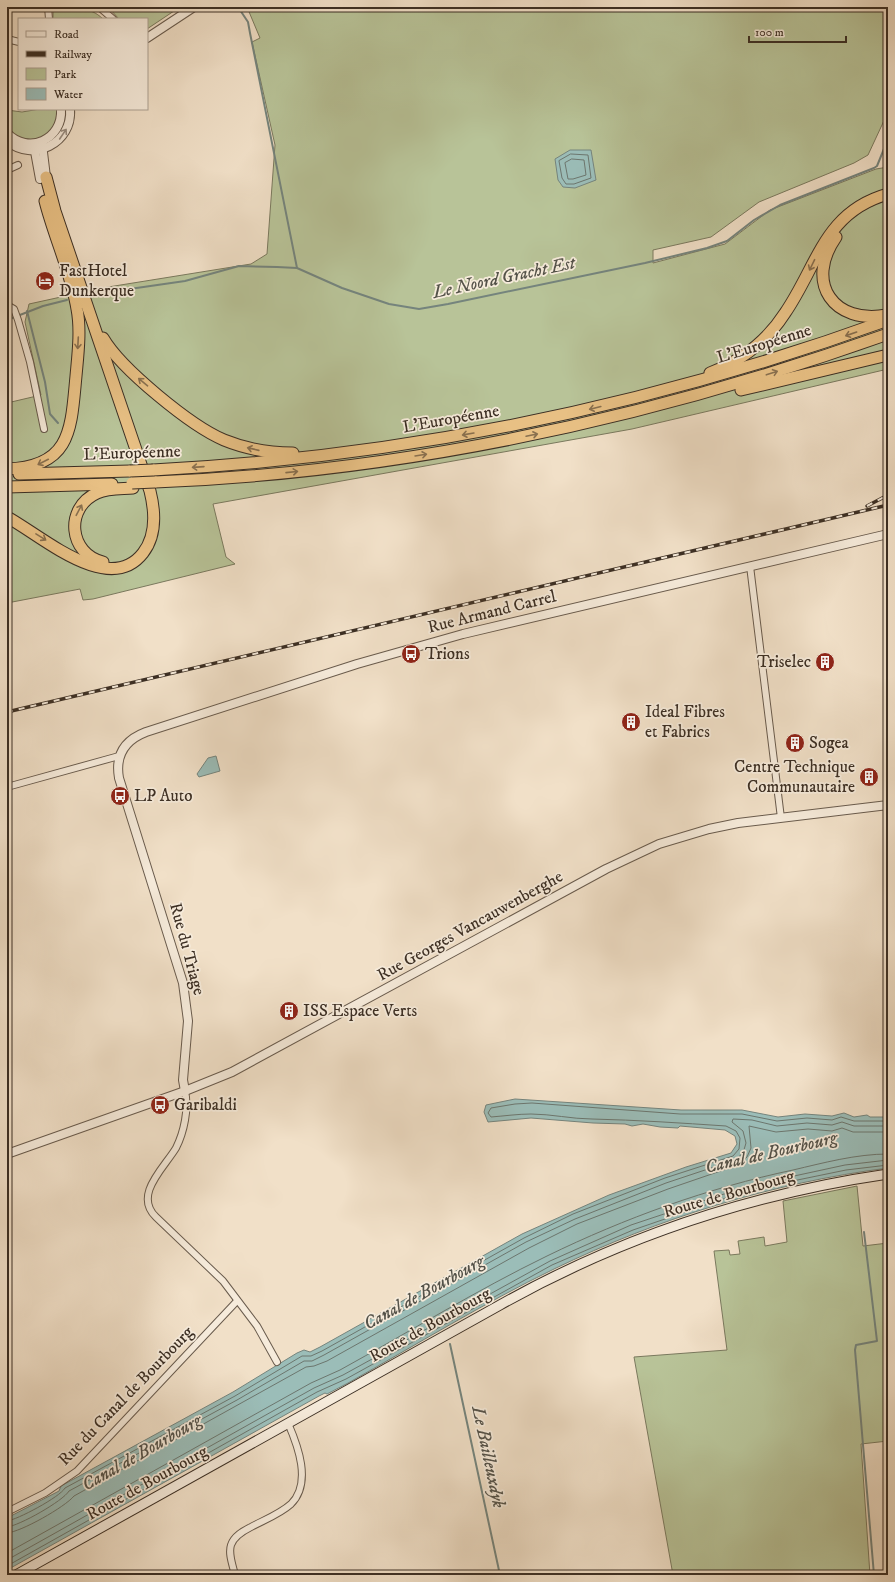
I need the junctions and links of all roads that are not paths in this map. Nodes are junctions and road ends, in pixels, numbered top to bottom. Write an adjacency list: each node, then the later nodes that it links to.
1 (48, 7): 4 (street)
2 (98, 7): 5 (street)
3 (194, 7): 6 (street)
4 (49, 18)
5 (112, 18)
6 (148, 37)
7 (7, 39): 8 (street)
8 (18, 42)
9 (61, 110): 13 (street)
10 (70, 110): 13 (street, one-way to 10)
11 (7, 133): 13 (street)
12 (7, 141): 13 (street)
13 (38, 146): 16 (street)
14 (18, 165): 15 (street)
15 (7, 170)
16 (43, 178): 19 (highway); 20 (highway)
17 (888, 194): 26 (highway, one-way to 26)
18 (888, 202): 22 (highway)
19 (64, 264): 30 (highway, one-way to 30); 32 (highway, one-way to 32)
20 (87, 304): 29 (highway, one-way to 20); 34 (highway, one-way to 20)
21 (7, 305): 28 (street)
22 (888, 315)
23 (888, 320): 26 (highway, L'Européenne, one-way to 26)
24 (888, 334): 27 (highway, L'Européenne, one-way to 24)
25 (888, 356): 27 (highway)
26 (633, 399): 29 (highway, L'Européenne, one-way to 29)
27 (641, 410): 32 (highway, L'Européenne, one-way to 27, bridge)
28 (44, 429)
29 (376, 449): 31 (highway, L'Européenne, one-way to 31, bridge)
30 (7, 469)
31 (7, 474)
32 (132, 486): 33 (highway, L'Européenne)
33 (7, 487)
34 (7, 517)
35 (888, 534): 36 (street, Rue Armand Carrel)
36 (750, 566): 37 (street, Rue Armand Carrel); 40 (street)
37 (119, 756): 38 (street); 41 (street, Rue du Triage)
38 (7, 787)
39 (888, 805): 40 (street, Rue Georges Vancauwenberghe)
40 (781, 818): 41 (street, Rue Georges Vancauwenberghe)
41 (185, 1091): 42 (street, Rue Georges Vancauwenberghe); 44 (street, Rue du Triage)
42 (7, 1154)
43 (888, 1174): 46 (main road, Route de Bourbourg)
44 (237, 1300): 45 (street, Rue du Triage); 47 (street, Rue du Canal de Bourbourg)
45 (276, 1362)
46 (288, 1423): 48 (main road, Route de Bourbourg); 49 (street)
47 (7, 1512)
48 (16, 1575)
49 (235, 1575)

